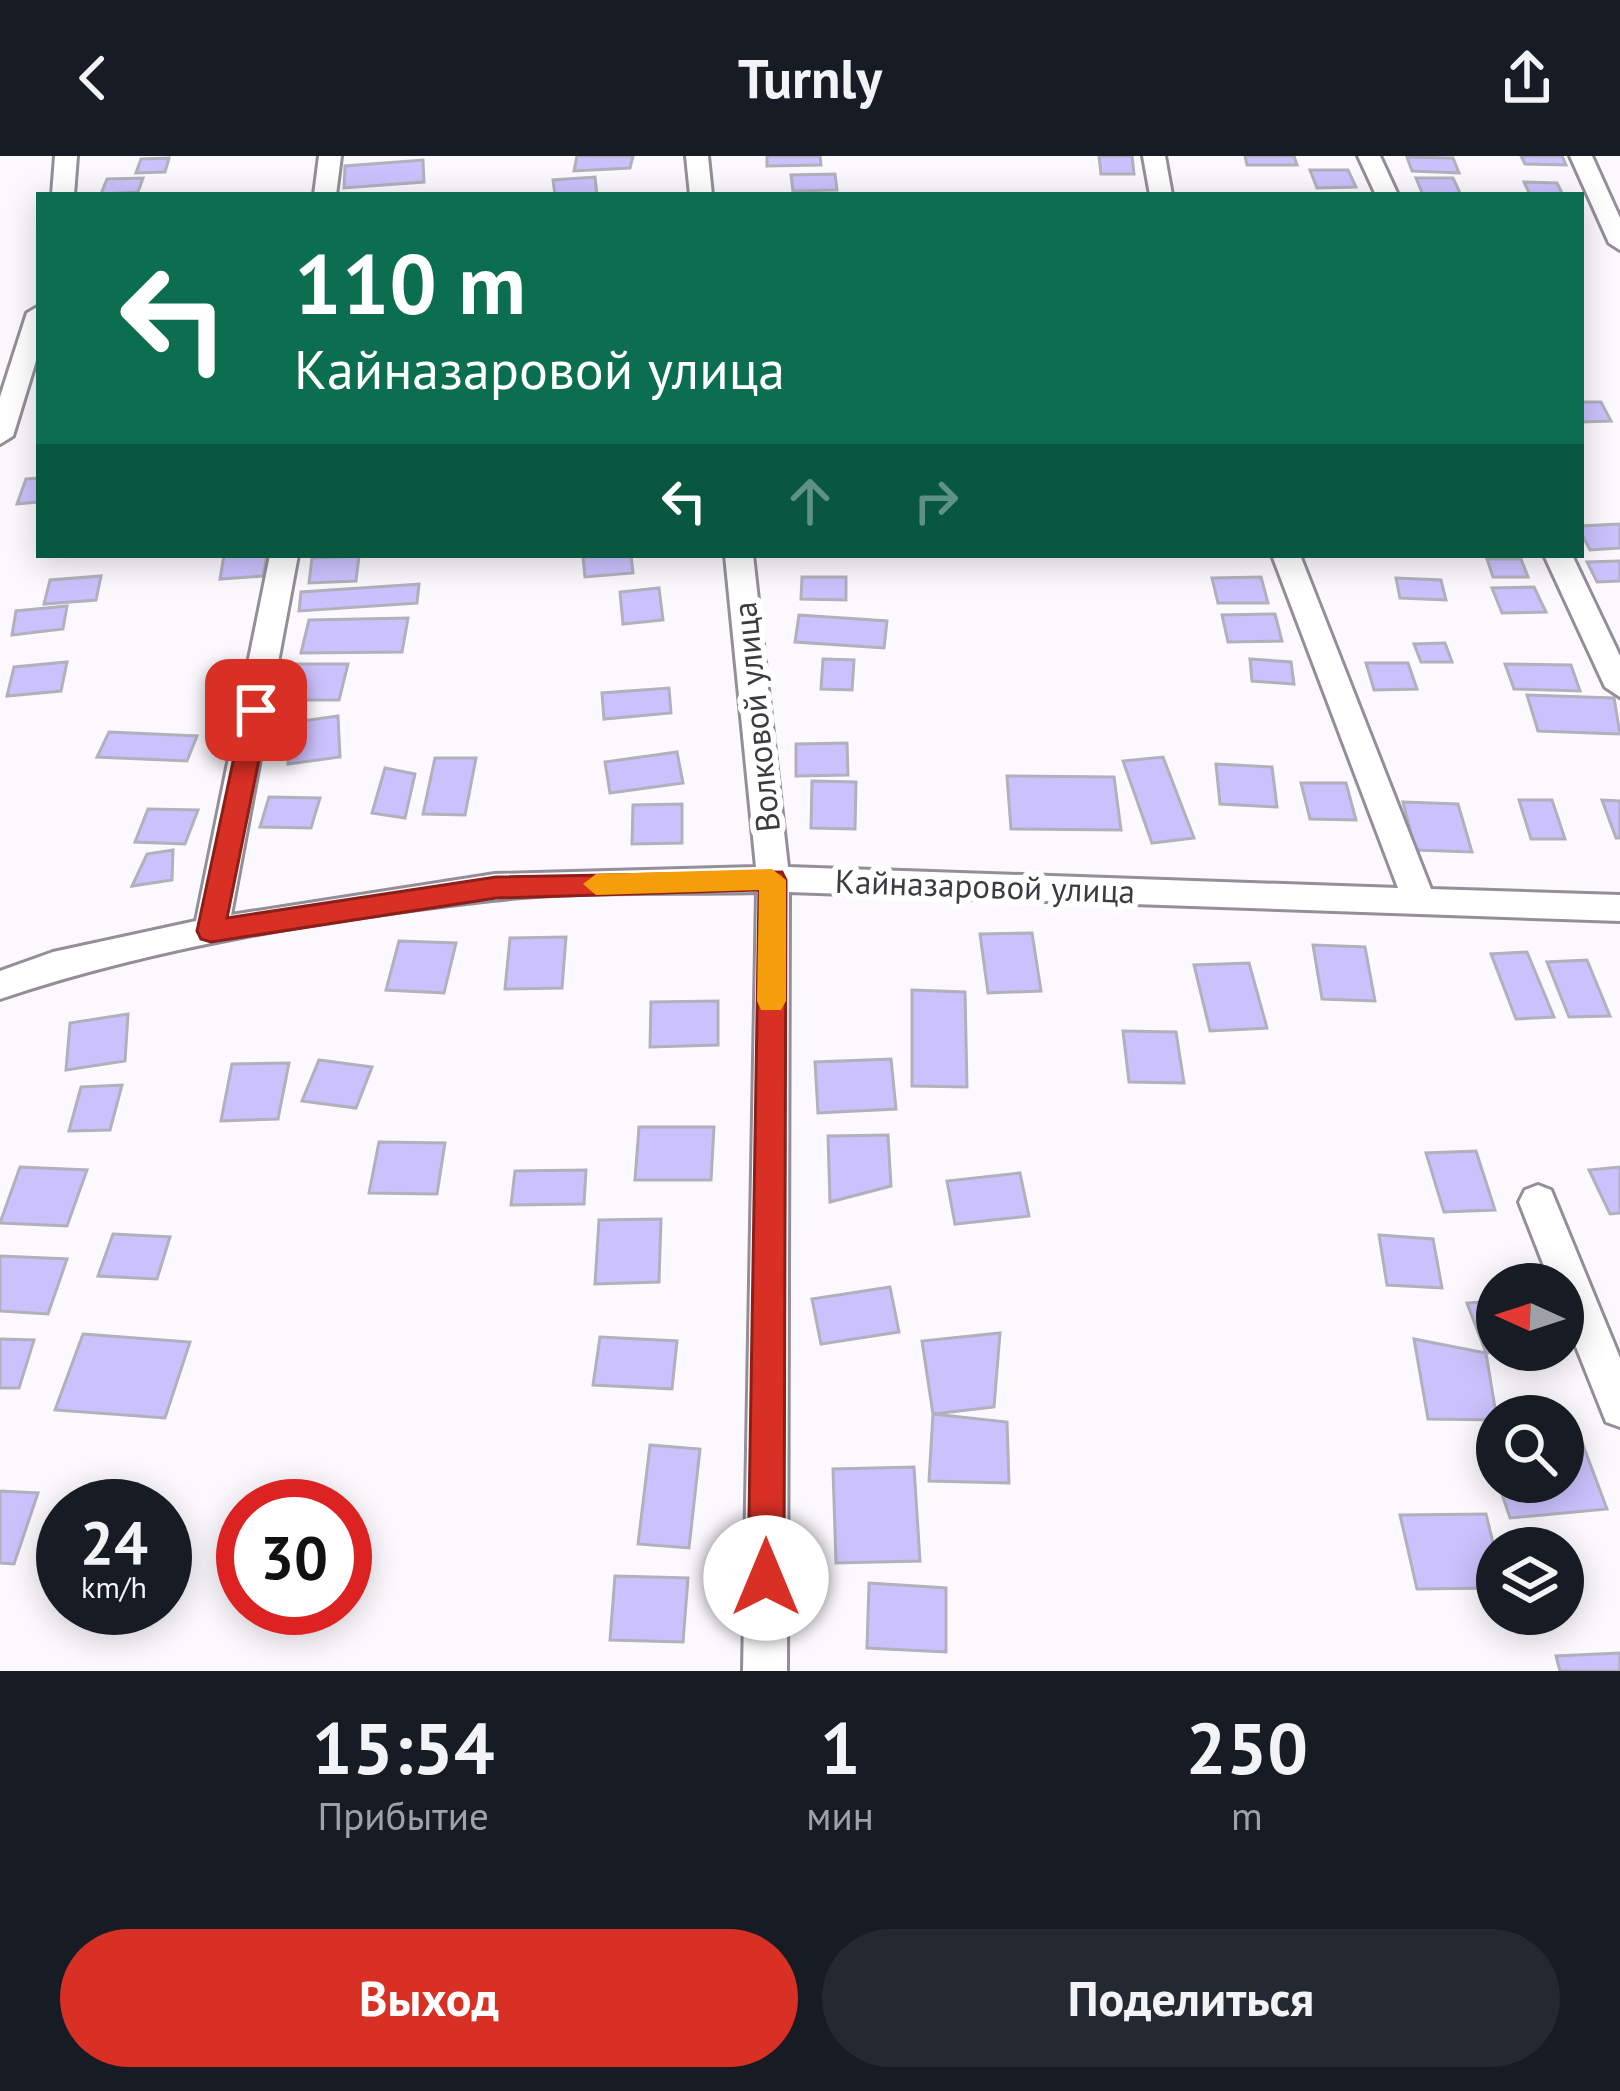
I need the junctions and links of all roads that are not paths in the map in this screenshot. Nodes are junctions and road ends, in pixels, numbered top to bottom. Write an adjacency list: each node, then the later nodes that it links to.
1 (66, 156): 7 (street)
2 (330, 156): 8 (street)
3 (697, 156): 9 (street)
4 (1154, 156): 10 (street)
5 (1369, 156): 11 (street)
6 (1581, 156): 12 (street)
7 (63, 192)
8 (325, 192)
9 (701, 192)
10 (1160, 192)
11 (1387, 192)
12 (1620, 243)
13 (36, 323): 14 (street)
14 (0, 436)
15 (283, 558): 23 (street)
16 (739, 558): 20 (street, Волковой улица)
17 (1287, 558): 21 (street)
18 (1559, 558): 19 (street)
19 (1620, 687)
20 (772, 880): 21 (street, Кайназаровой улица); 23 (street, Кайназаровой улица); 27 (street, Волковой улица)
21 (1419, 900): 22 (street, Кайназаровой улица)
22 (1620, 908)
23 (211, 931): 24 (street, Кайназаровой улица)
24 (0, 985)
25 (1538, 1202): 26 (street)
26 (1620, 1408)
27 (765, 1671)

